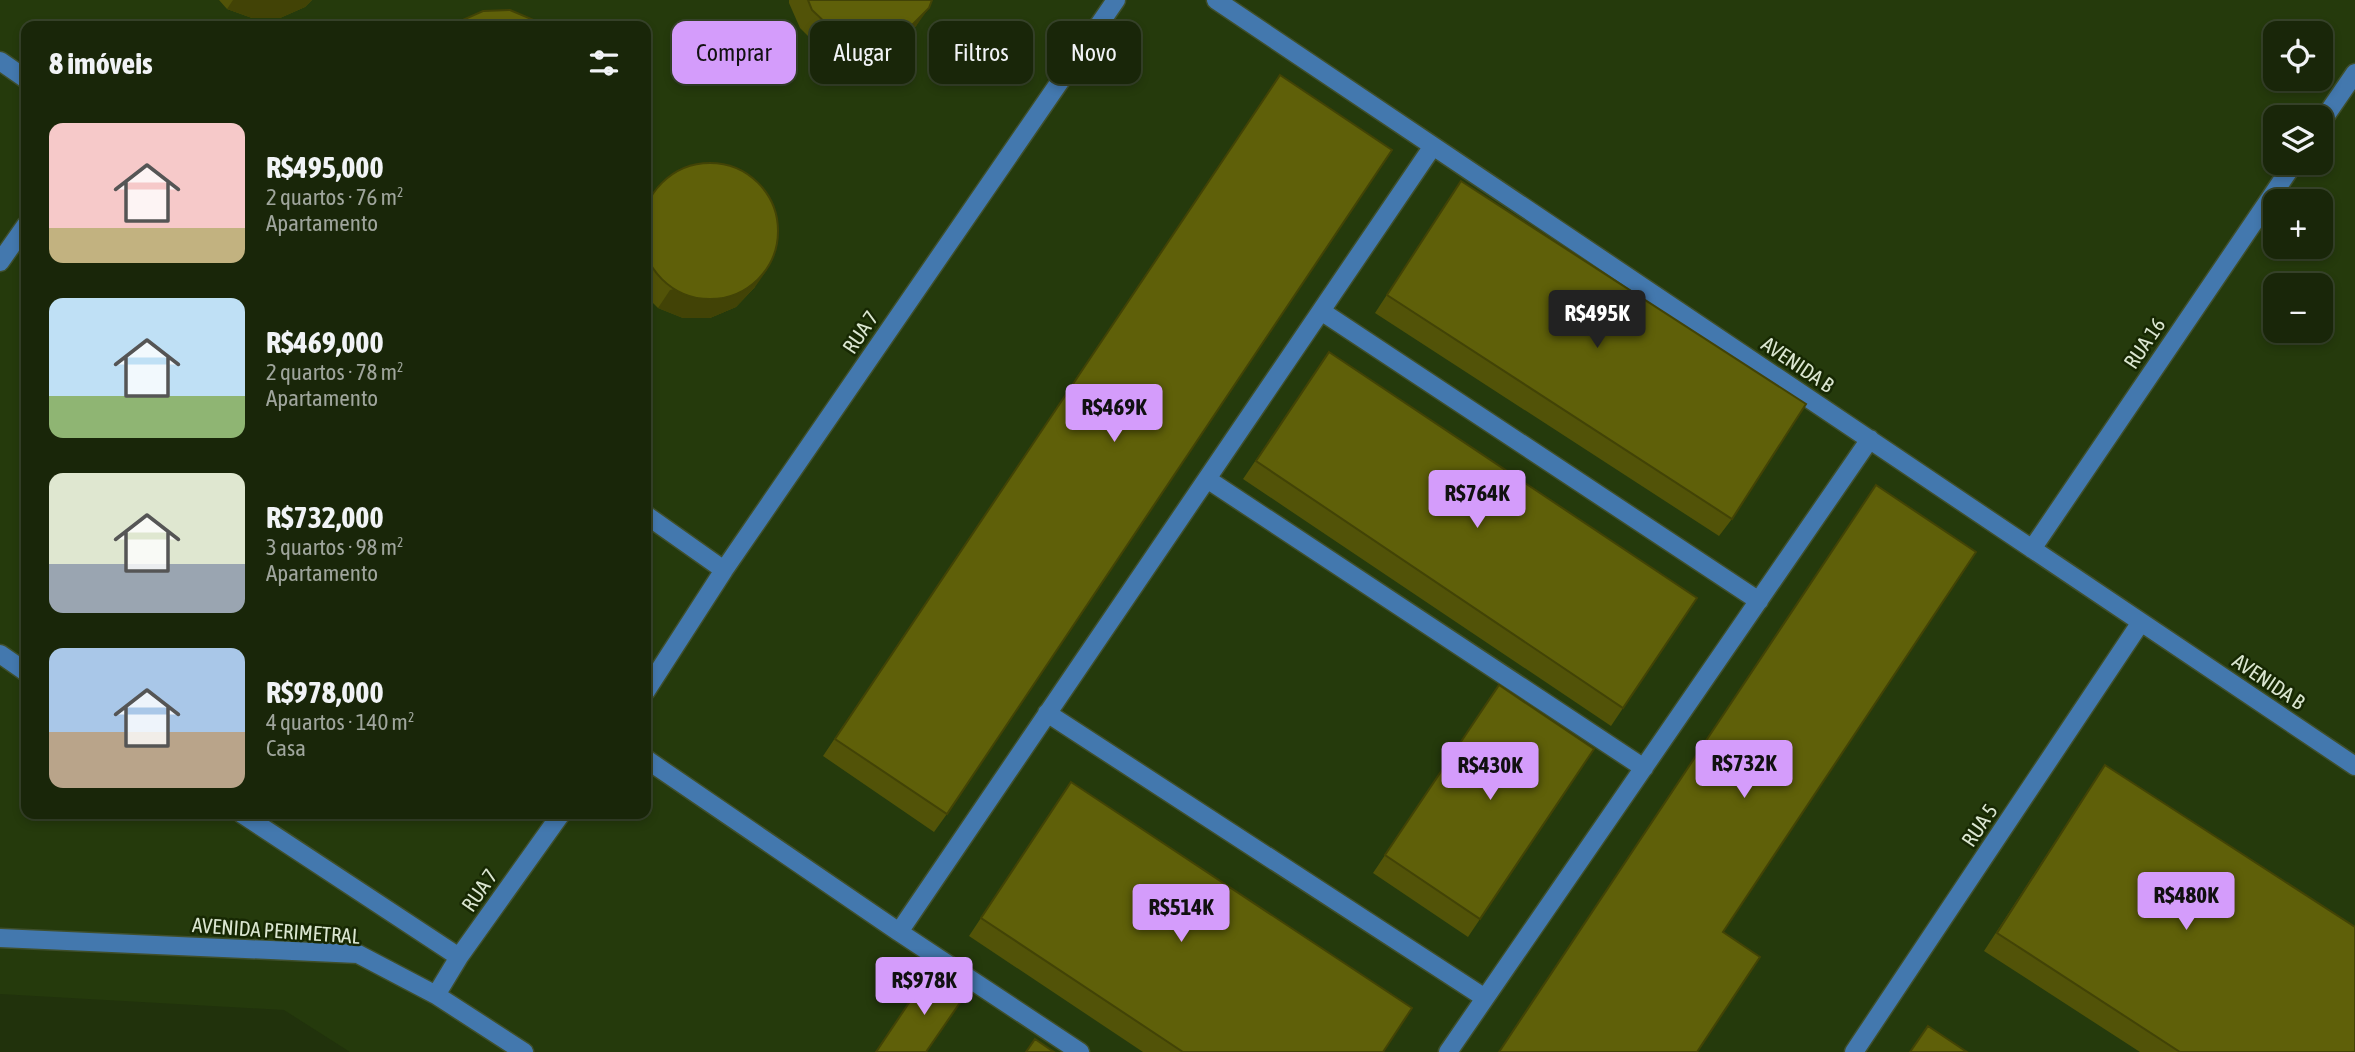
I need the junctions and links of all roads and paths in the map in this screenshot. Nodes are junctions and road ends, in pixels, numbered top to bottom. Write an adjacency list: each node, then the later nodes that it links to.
1 (1116, 0): 16 (lane, RUA 7)
2 (1216, 0): 7 (lane, AVENIDA B)
3 (0, 61): 5 (lane)
4 (2355, 73): 6 (lane)
5 (21, 76)
6 (2333, 105)
7 (1433, 146): 11 (lane); 12 (lane, AVENIDA B)
8 (2286, 175): 15 (lane, RUA 16)
9 (21, 232): 10 (lane)
10 (0, 262)
11 (1321, 311): 13 (lane); 17 (lane)
12 (1870, 439): 15 (lane, AVENIDA B); 17 (lane)
13 (1207, 479): 22 (lane); 25 (lane)
14 (651, 519): 16 (lane)
15 (2032, 549): 18 (lane, AVENIDA B)
16 (724, 570): 21 (lane, RUA 7)
17 (1759, 601): 25 (lane)
18 (2141, 622): 24 (lane, AVENIDA B); 36 (lane, RUA 5)
19 (0, 654): 20 (lane)
20 (21, 669)
21 (651, 683)
22 (1047, 713): 28 (lane); 32 (lane)
23 (651, 762): 28 (lane)
24 (2355, 766)
25 (1644, 768): 32 (lane)
26 (250, 819): 30 (lane)
27 (557, 819): 30 (lane, RUA 7)
28 (899, 932): 34 (lane)
29 (0, 938): 31 (lane, AVENIDA PERIMETRAL)
30 (459, 957): 31 (lane, RUA 7)
31 (436, 995): 33 (lane, AVENIDA PERIMETRAL)
32 (1485, 998): 35 (lane)
33 (523, 1052)
34 (1080, 1052)
35 (1448, 1052)
36 (1854, 1052)

